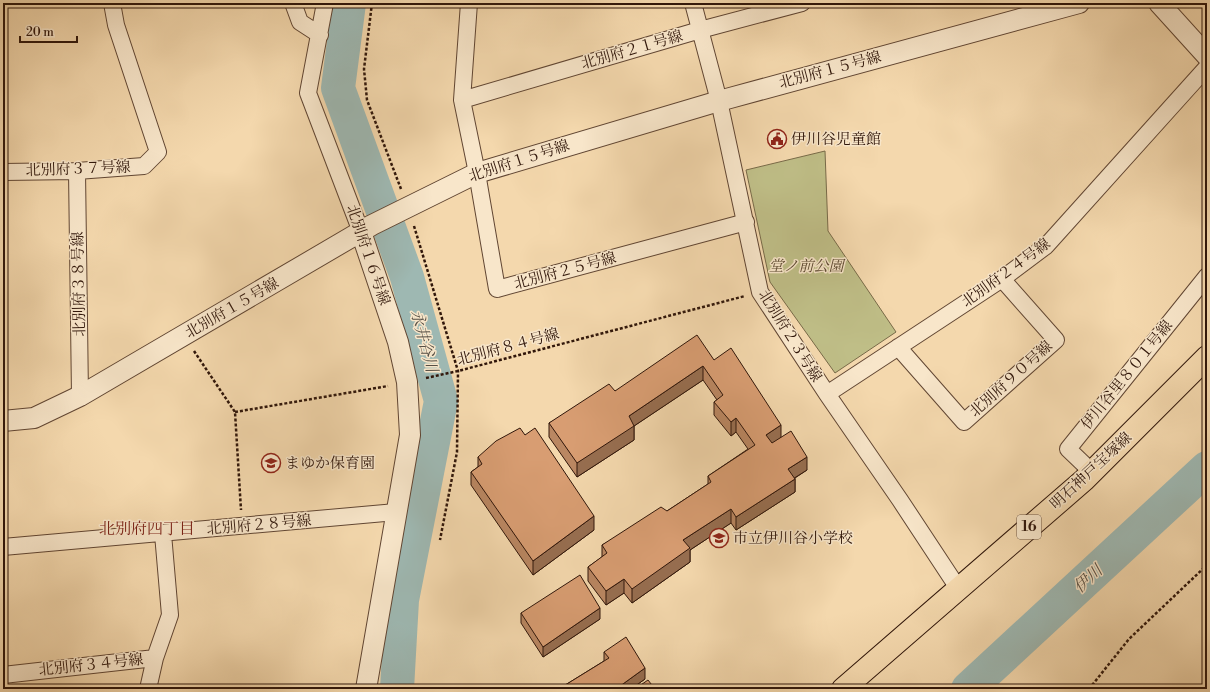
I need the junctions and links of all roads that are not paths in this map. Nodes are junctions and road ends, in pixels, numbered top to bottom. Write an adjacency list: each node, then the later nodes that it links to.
1 (112, 3): 16 (street, 北別府３７号線)
2 (293, 3): 11 (street)
3 (325, 3): 11 (street, 北別府１６号線)
4 (469, 3): 14 (street)
5 (693, 3): 10 (street, 北別府２３号線)
6 (802, 3): 10 (street, 北別府２１号線)
7 (1079, 3): 9 (street, 北別府１５号線)
8 (1159, 3): 12 (street)
9 (1054, 6): 15 (street, 北別府１５号線)
10 (700, 30): 14 (street, 北別府２１号線); 15 (street, 北別府２３号線)
11 (320, 35): 20 (street, 北別府１６号線)
12 (1207, 56)
13 (1207, 67): 22 (street, 北別府２４号線)
14 (462, 100): 18 (street)
15 (719, 101): 18 (street, 北別府１５号線); 19 (street, 北別府２３号線)
16 (77, 171): 17 (street, 北別府３７号線); 26 (street, 北別府３８号線)
17 (3, 172)
18 (476, 173): 19 (street, 北別府２５号線); 20 (street, 北別府１５号線)
19 (746, 222): 25 (street, 北別府２３号線)
20 (367, 228): 26 (street, 北別府１５号線); 29 (street, 北別府１６号線)
21 (1207, 276): 28 (street, 伊川谷里８０１号線)
22 (1002, 279): 23 (street, 北別府２４号線); 23 (street, 北別府９０号線)
23 (898, 347): 25 (street, 北別府２４号線)
24 (1207, 357): 28 (main road, 明石神戸宝塚線 / 16)
25 (827, 394): 32 (street, 北別府２３号線)
26 (80, 396): 27 (street, 北別府１５号線)
27 (3, 421)
28 (1092, 472): 32 (main road, 明石神戸宝塚線 / 16)
29 (396, 512): 30 (street, 北別府２８号線); 36 (street, 北別府１６号線)
30 (163, 534): 31 (street, 北別府２８号線); 33 (street)
31 (3, 547)
32 (958, 588): 37 (main road, 明石神戸宝塚線 / 16)
33 (155, 658): 34 (street, 北別府３４号線); 35 (street)
34 (3, 675)
35 (148, 689)
36 (366, 689)
37 (843, 689)

